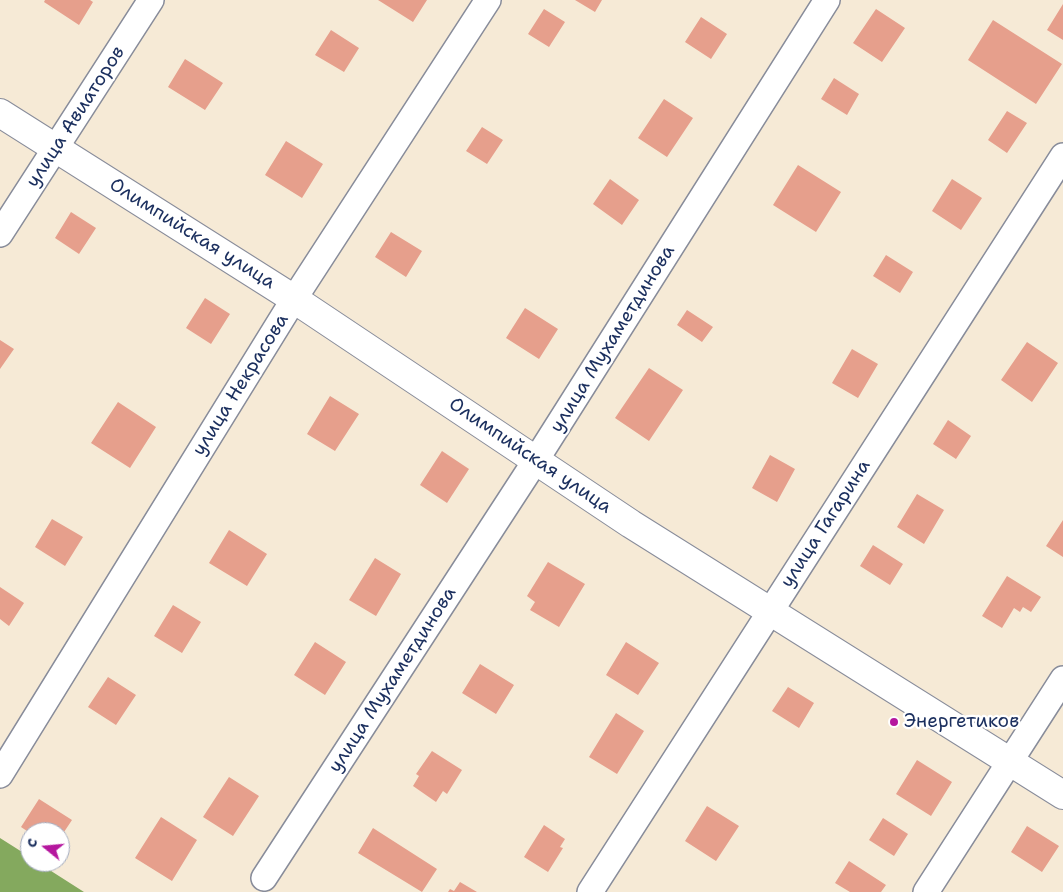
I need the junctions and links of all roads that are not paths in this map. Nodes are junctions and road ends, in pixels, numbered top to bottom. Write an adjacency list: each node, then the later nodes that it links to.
1 (151, 0): 5 (street, улица Авиаторов)
2 (488, 0): 8 (street, улица Некрасова)
3 (828, 0): 9 (street, улица Мухаметдинова)
4 (0, 113): 5 (street, Олимпийская улица)
5 (56, 148): 7 (street, улица Авиаторов); 8 (street, Олимпийская улица)
6 (1063, 156): 10 (street, улица Гагарина)
7 (0, 234)
8 (294, 299): 9 (street, Олимпийская улица); 13 (street, улица Некрасова)
9 (536, 460): 10 (street, Олимпийская улица); 15 (street, улица Мухаметдинова)
10 (770, 611): 12 (street, Олимпийская улица); 16 (street, улица Гагарина)
11 (1063, 679): 12 (street)
12 (1010, 761): 14 (street, Олимпийская улица); 17 (street)
13 (0, 775)
14 (1063, 796)
15 (264, 878)
16 (590, 892)
17 (926, 892)

